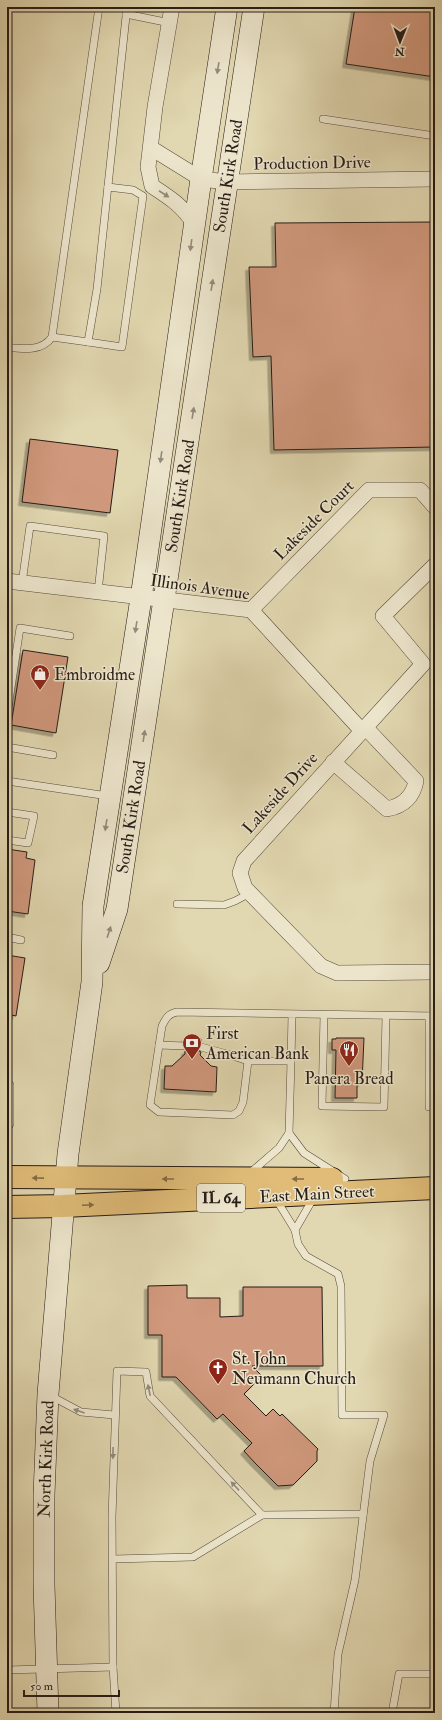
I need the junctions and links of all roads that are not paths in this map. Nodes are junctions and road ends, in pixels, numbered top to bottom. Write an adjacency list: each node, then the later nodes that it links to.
1 (99, 7): 15 (lane)
2 (172, 7): 6 (street)
3 (227, 7): 10 (main road, South Kirk Road, one-way to 10)
4 (254, 7): 12 (main road, South Kirk Road)
5 (126, 11): 6 (lane); 13 (lane)
6 (170, 23): 9 (street)
7 (323, 119): 8 (lane)
8 (435, 136)
9 (151, 148): 10 (street, Production Drive); 14 (street, one-way to 14)
10 (201, 178): 12 (street, Production Drive); 14 (main road, South Kirk Road)
11 (435, 179): 12 (street, Production Drive)
12 (227, 182): 24 (main road, South Kirk Road, one-way to 12)
13 (108, 187): 16 (lane); 16 (lane)
14 (194, 224): 23 (main road, South Kirk Road, one-way to 23)
15 (52, 338): 16 (lane); 17 (lane)
16 (88, 342)
17 (7, 348)
18 (435, 507): 25 (street, Lakeside Court)
19 (435, 565): 29 (street, Lakeside Drive)
20 (7, 581): 21 (street, Illinois Avenue)
21 (22, 583): 22 (street, Illinois Avenue); 22 (lane)
22 (98, 593): 23 (street, Illinois Avenue)
23 (141, 598): 24 (street, Illinois Avenue); 34 (main road, South Kirk Road, one-way to 34)
24 (165, 601): 25 (street, Illinois Avenue); 42 (main road, South Kirk Road, one-way to 24)
25 (251, 610): 29 (street, Illinois Avenue)
26 (70, 636): 27 (lane)
27 (9, 688): 28 (lane)
28 (7, 714)
29 (364, 729): 32 (street, Lakeside Drive); 32 (street, Illinois Avenue)
30 (7, 747): 31 (lane)
31 (53, 754)
32 (334, 762): 37 (street, Lakeside Drive)
33 (7, 781): 34 (lane)
34 (110, 796): 42 (main road, South Kirk Road, one-way to 42)
35 (7, 812): 36 (lane)
36 (7, 840)
37 (250, 893): 38 (lane); 41 (street, Lakeside Drive)
38 (177, 904)
39 (7, 938): 40 (lane)
40 (21, 940)
41 (435, 972)
42 (92, 982): 57 (main road, South Kirk Road)
43 (292, 1015): 44 (lane); 47 (lane); 51 (lane)
44 (324, 1015): 45 (lane); 45 (lane)
45 (386, 1016): 46 (lane)
46 (432, 1016): 53 (lane)
47 (159, 1045): 48 (lane); 50 (lane)
48 (184, 1046)
49 (201, 1047): 50 (lane)
50 (248, 1061): 51 (lane)
51 (291, 1061): 55 (lane)
52 (7, 1085): 54 (lane)
53 (435, 1107)
54 (7, 1128)
55 (289, 1133): 58 (lane); 59 (lane)
56 (7, 1178): 57 (main road, East Main Street / IL 64, one-way to 56)
57 (66, 1178): 58 (main road, East Main Street / IL 64, one-way to 57); 63 (main road, South Kirk Road)
58 (242, 1179): 59 (main road, East Main Street / IL 64, one-way to 58)
59 (345, 1179): 60 (main road, East Main Street / IL 64)
60 (434, 1188): 61 (main road, East Main Street / IL 64)
61 (316, 1194): 62 (main road, East Main Street / IL 64); 65 (lane)
62 (275, 1196): 63 (main road, East Main Street / IL 64, one-way to 62); 65 (lane)
63 (63, 1206): 64 (main road, East Main Street / IL 64); 66 (main road, North Kirk Road)
64 (7, 1207)
65 (295, 1230): 68 (lane)
66 (48, 1394): 67 (lane, one-way to 66); 73 (main road, North Kirk Road)
67 (114, 1415): 69 (lane, one-way to 67); 70 (lane, one-way to 70)
68 (363, 1514): 69 (lane); 77 (lane)
69 (262, 1515): 70 (lane)
70 (113, 1559): 71 (lane)
71 (113, 1667): 73 (lane); 76 (lane)
72 (7, 1670): 73 (lane)
73 (46, 1670): 75 (main road, North Kirk Road)
74 (435, 1674): 78 (lane)
75 (48, 1713)
76 (116, 1713)
77 (334, 1713)
78 (392, 1713)

